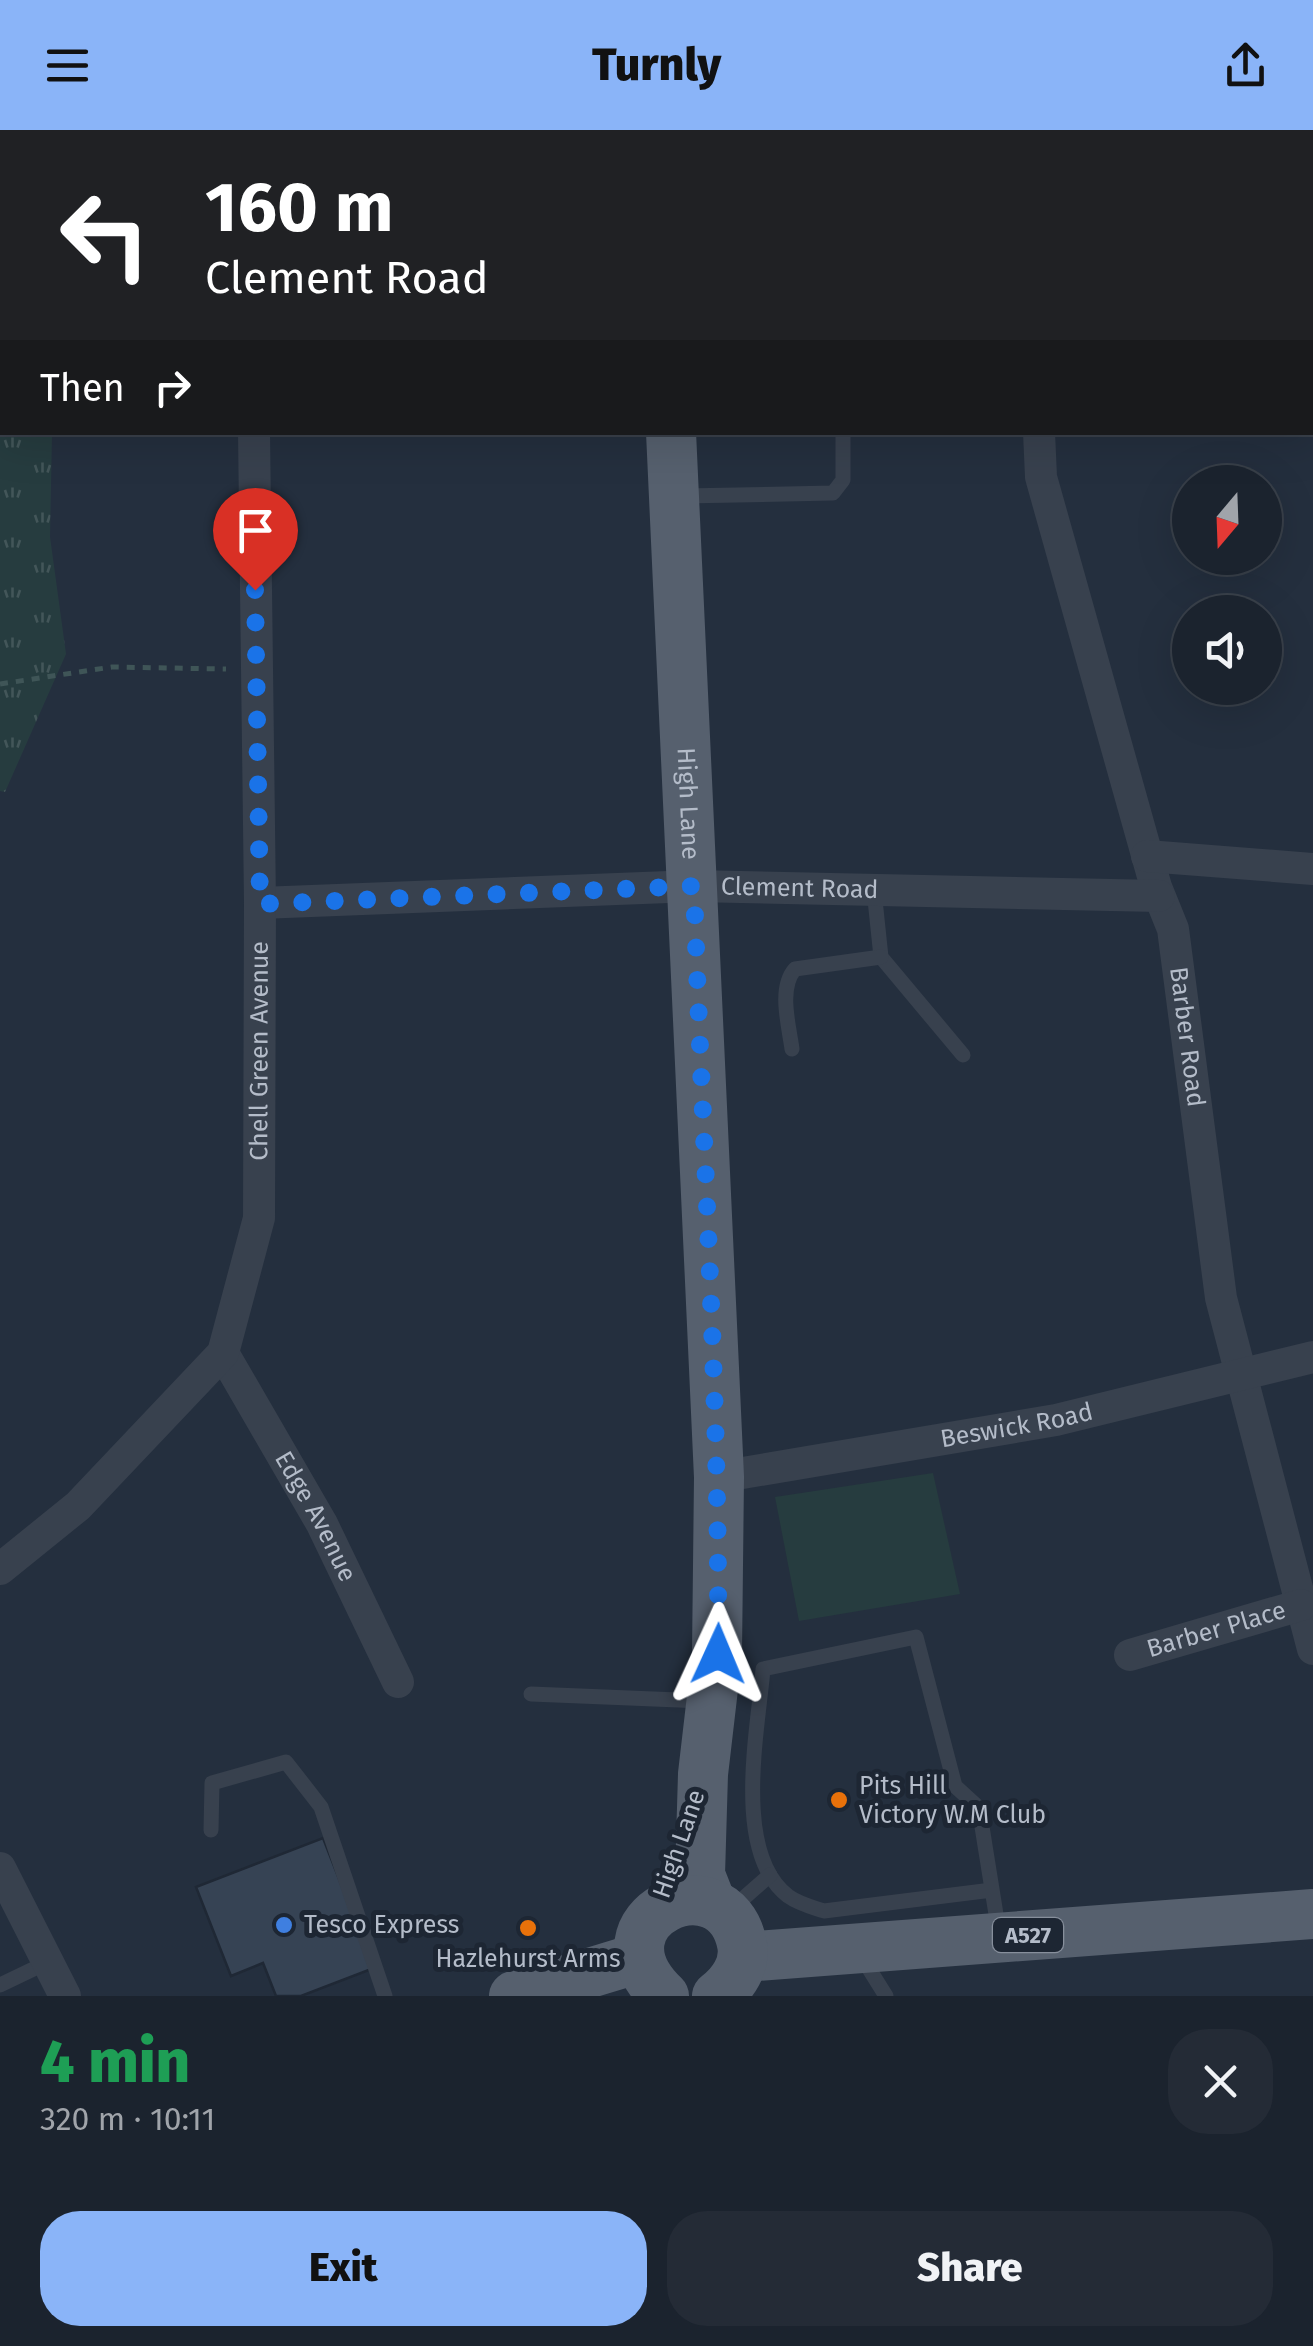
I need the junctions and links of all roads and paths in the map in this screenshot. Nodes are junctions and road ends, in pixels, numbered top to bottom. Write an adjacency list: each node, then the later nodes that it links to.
1 (254, 435): 6 (street, Chell Green Avenue)
2 (671, 435): 5 (main road, High Lane)
3 (843, 435): 5 (lane)
4 (1040, 435): 8 (street, Barber Road)
5 (674, 496): 10 (main road, High Lane)
6 (255, 669): 7 (path); 13 (street, Chell Green Avenue)
7 (0, 684)
8 (1147, 856): 9 (street); 12 (street, Barber Road)
9 (1313, 869)
10 (694, 886): 11 (street, Clement Road); 13 (street, Clement Road); 20 (main road, High Lane)
11 (874, 890): 12 (street, Clement Road); 14 (lane)
12 (1159, 896): 19 (street, Barber Road)
13 (260, 904): 17 (street, Chell Green Avenue)
14 (881, 957): 15 (lane); 16 (lane)
15 (792, 1049)
16 (963, 1055)
17 (223, 1352): 21 (street, Chell Green Avenue); 25 (street, Edge Avenue)
18 (1313, 1357): 19 (street, Beswick Road)
19 (1240, 1377): 20 (street, Beswick Road); 22 (street, Barber Road)
20 (719, 1477): 27 (main road, High Lane)
21 (0, 1569)
22 (1301, 1605): 23 (street, Barber Road); 24 (street, Barber Place)
23 (1313, 1649)
24 (1130, 1655)
25 (398, 1682)
26 (532, 1694): 27 (lane)
27 (712, 1702): 28 (main road, High Lane)
28 (703, 1774): 34 (main road, High Lane); 36 (main road, High Lane)
29 (211, 1830): 40 (lane)
30 (0, 1868): 37 (street)
31 (770, 1875): 32 (lane); 32 (lane); 34 (lane)
32 (996, 1914): 33 (main road, A527); 35 (main road, A527)
33 (1313, 1914)
34 (724, 1942): 35 (main road, A527); 36 (main road, A527)
35 (856, 1948): 42 (lane)
36 (653, 1956): 41 (main road, A527)
37 (48, 1962): 38 (lane); 39 (street)
38 (0, 1984)
39 (64, 1996)
40 (386, 1996)
41 (514, 1996)
42 (886, 1996)

